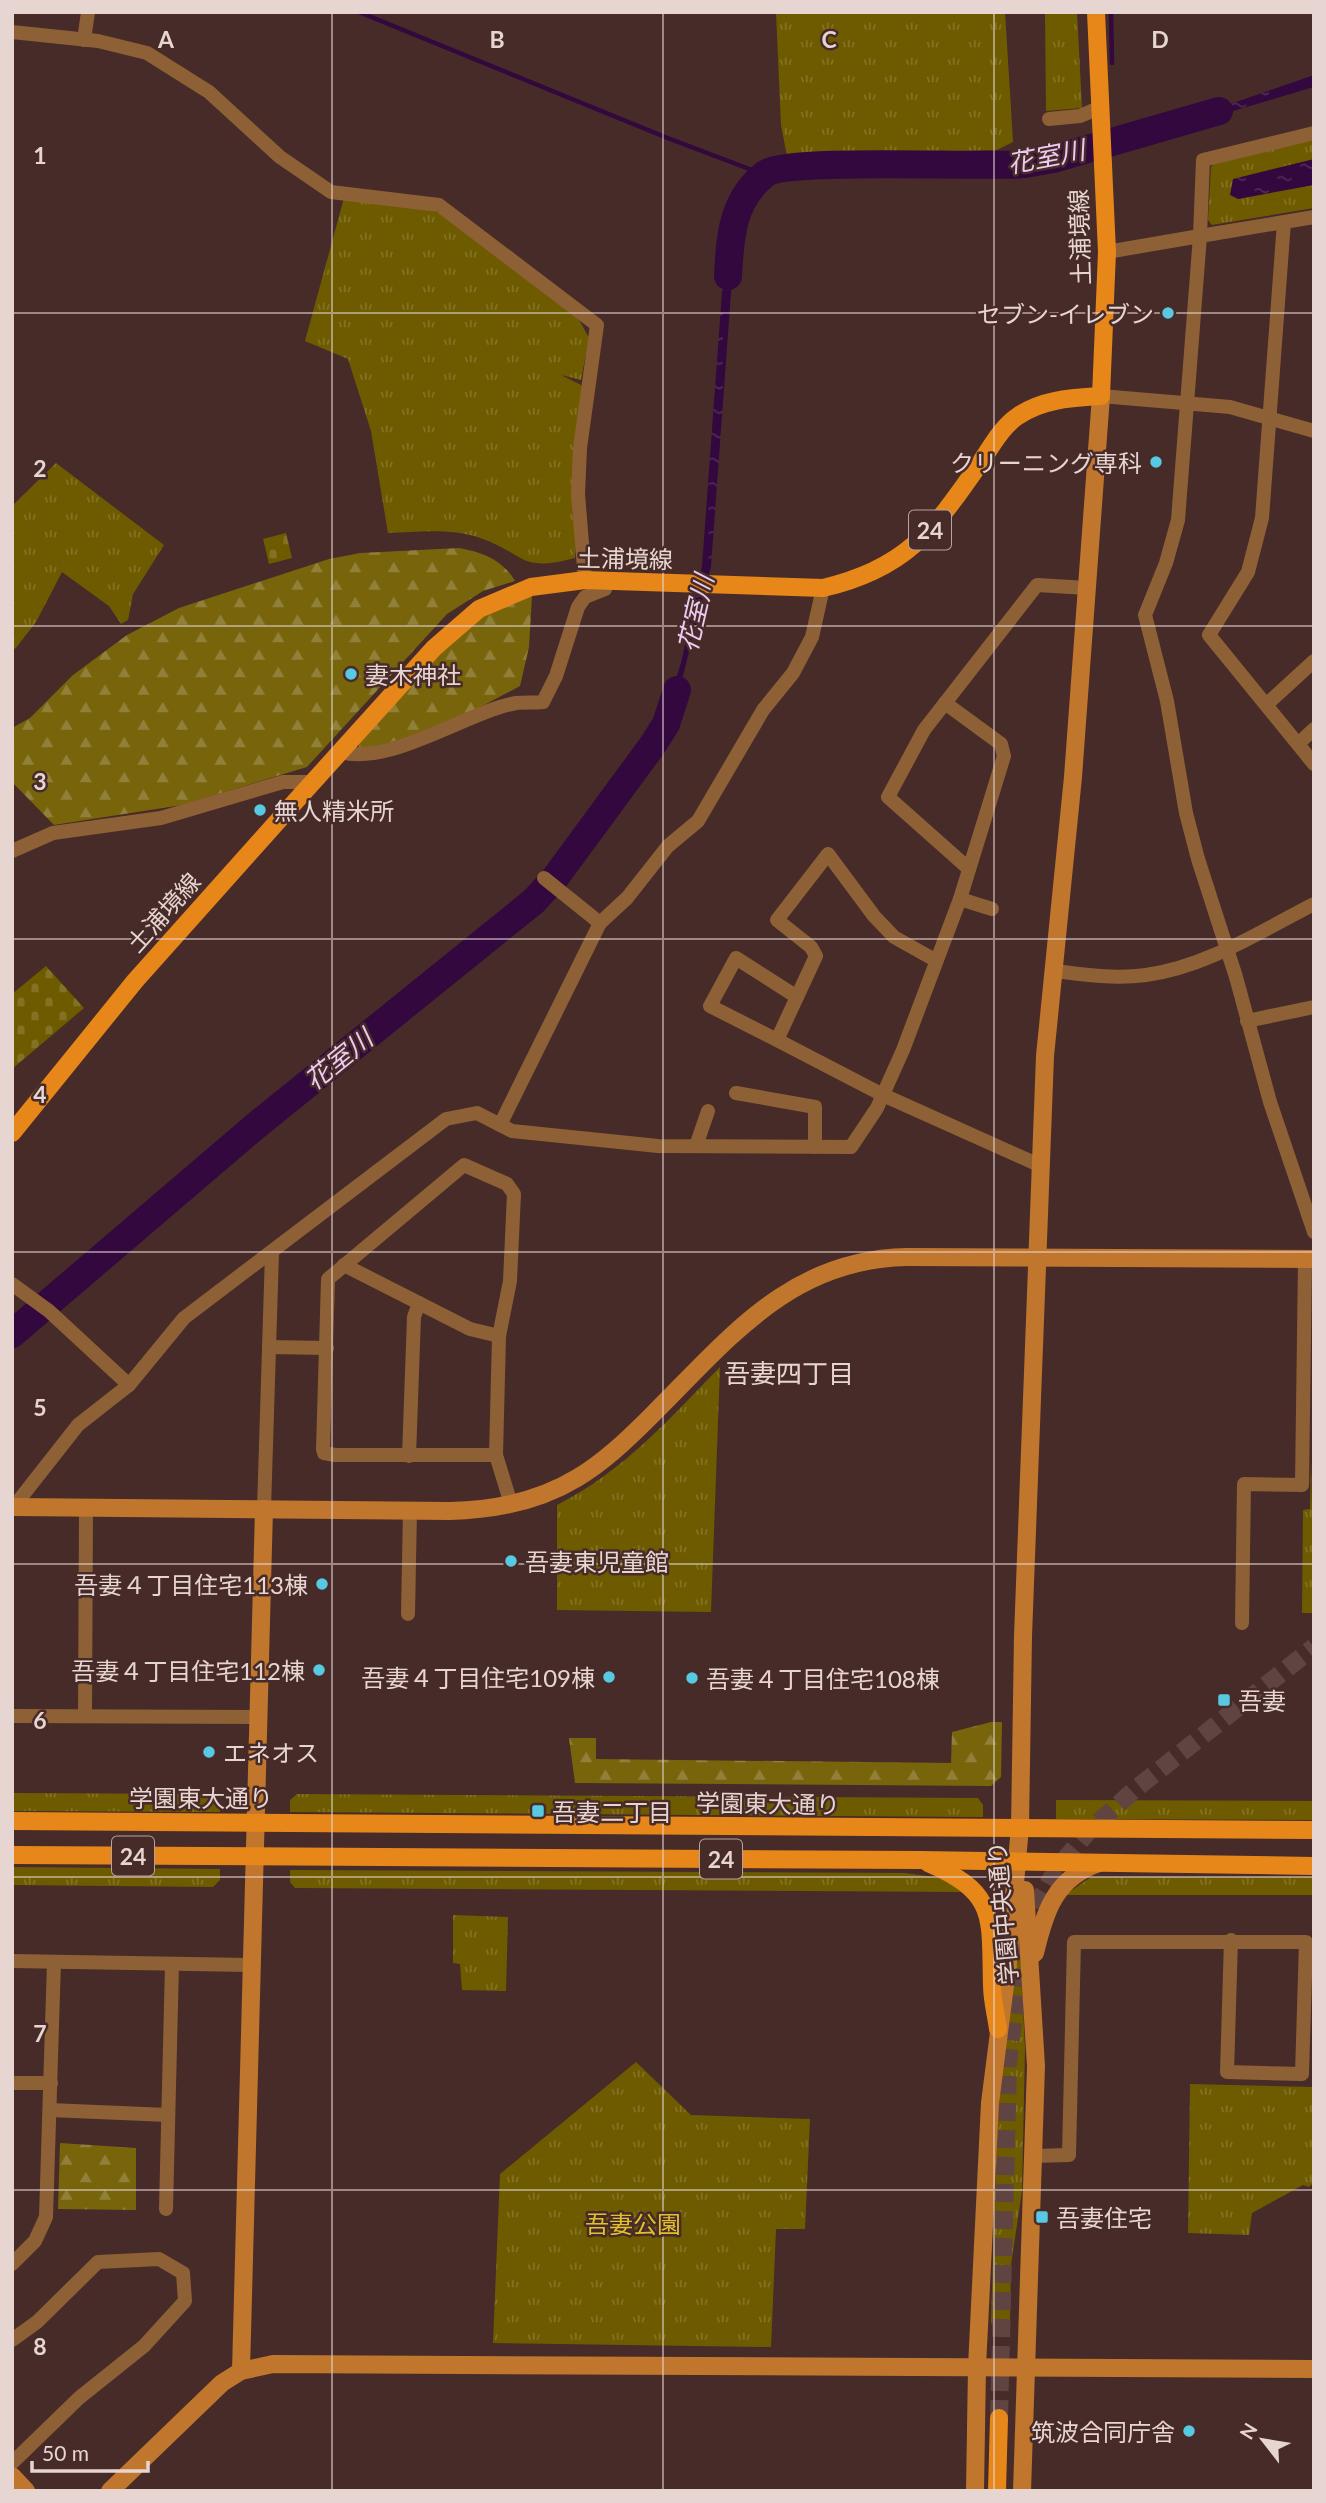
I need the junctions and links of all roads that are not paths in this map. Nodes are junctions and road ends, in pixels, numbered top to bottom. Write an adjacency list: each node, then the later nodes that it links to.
1 (88, 12): 4 (street)
2 (1096, 12): 5 (main road, 土浦境線)
3 (12, 32): 4 (street)
4 (84, 40): 16 (street)
5 (1099, 113): 6 (street); 11 (main road, 土浦境線)
6 (1049, 118)
7 (1314, 133): 10 (street)
8 (1314, 217): 9 (street)
9 (1284, 222): 10 (street); 14 (street)
10 (1200, 236): 11 (street); 13 (street)
11 (1107, 252): 12 (main road, 土浦境線)
12 (1101, 397): 13 (street); 18 (main road, 土浦境線 / 24); 19 (street, 学園中央通り)
13 (1187, 403): 14 (street); 35 (street)
14 (1270, 416): 15 (street); 22 (street)
15 (1314, 431)
16 (585, 580): 17 (main road, 土浦境線 / 24); 25 (main road, 土浦境線 / 24)
17 (605, 581): 18 (main road, 土浦境線 / 24); 25 (street)
18 (823, 587): 34 (street)
19 (1087, 588): 21 (street); 37 (street, 学園中央通り)
20 (1314, 661): 22 (street)
21 (945, 703): 29 (street); 29 (street)
22 (1267, 704): 24 (street)
23 (1314, 729): 24 (street)
24 (1299, 743): 26 (street)
25 (341, 752): 27 (main road, 土浦境線 / 24)
26 (1314, 764)
27 (312, 782): 28 (street); 46 (main road, 土浦境線 / 24)
28 (12, 851)
29 (968, 868): 31 (street)
30 (544, 878): 34 (street)
31 (960, 899): 33 (street); 36 (street)
32 (1314, 904): 35 (street)
33 (992, 909)
34 (600, 923): 45 (street)
35 (1227, 948): 37 (street); 40 (street)
36 (935, 960): 38 (street); 43 (street)
37 (1055, 971): 49 (street, 学園中央通り)
38 (797, 997): 41 (street); 41 (street)
39 (1314, 1007): 40 (street)
40 (1247, 1021): 50 (street)
41 (777, 1040): 43 (street)
42 (736, 1093): 48 (street)
43 (883, 1096): 48 (street); 49 (street)
44 (708, 1111): 47 (street)
45 (500, 1125): 47 (street); 51 (street)
46 (12, 1133)
47 (696, 1146): 48 (street)
48 (815, 1147)
49 (1039, 1165): 52 (street, 学園中央通り)
50 (1314, 1232)
51 (272, 1253): 58 (street); 60 (street)
52 (1036, 1258): 53 (street); 63 (street); 75 (street, 学園中央通り)
53 (1309, 1259): 69 (street)
54 (344, 1265): 56 (street); 57 (street); 59 (street)
55 (12, 1284): 60 (street)
56 (419, 1303): 57 (street); 62 (street)
57 (499, 1336): 61 (street)
58 (269, 1347): 59 (street); 66 (street)
59 (327, 1348): 62 (street)
60 (129, 1385): 64 (street)
61 (496, 1455): 62 (street); 63 (street)
62 (409, 1456)
63 (512, 1504): 67 (street)
64 (14, 1508): 65 (street)
65 (86, 1508): 66 (street); 71 (street)
66 (264, 1509): 67 (street); 72 (street)
67 (410, 1510): 68 (street)
68 (408, 1614)
69 (1242, 1623)
70 (12, 1716): 71 (street)
71 (85, 1716): 72 (street)
72 (258, 1717): 74 (street)
73 (12, 1821): 74 (main road, 学園東大通り / 24)
74 (255, 1821): 75 (main road, 学園東大通り / 24); 78 (street)
75 (1020, 1827): 76 (main road, 学園東大通り / 24); 80 (street, 学園中央通り)
76 (1314, 1830)
77 (12, 1855): 78 (main road, 24)
78 (253, 1857): 79 (main road, 24); 87 (street)
79 (921, 1860): 80 (main road, 24); 89 (main road)
80 (1020, 1861): 81 (main road, 24); 88 (street, 学園中央通り); 89 (street, 学園中央通り)
81 (1100, 1863): 82 (main road, 24); 88 (street)
82 (1314, 1866)
83 (1231, 1940): 83 (street); 94 (street)
84 (12, 1961): 85 (street)
85 (54, 1962): 86 (street); 91 (street)
86 (172, 1964): 87 (street); 93 (street)
87 (250, 1965): 101 (street)
88 (1032, 1967): 94 (street, 学園中央通り)
89 (998, 2029): 98 (street, 学園中央通り)
90 (12, 2083): 91 (street)
91 (51, 2083): 92 (street)
92 (50, 2109): 93 (street); 96 (street)
93 (168, 2115): 95 (street)
94 (1033, 2156): 99 (street, 学園中央通り)
95 (166, 2209)
96 (12, 2264)
97 (12, 2340): 103 (street)
98 (976, 2367): 99 (street); 101 (street); 107 (street, 学園中央通り)
99 (1026, 2367): 100 (street); 109 (street, 学園中央通り)
100 (1314, 2369)
101 (241, 2371): 106 (street)
102 (999, 2418): 108 (main road)
103 (12, 2463)
104 (12, 2476): 105 (street)
105 (26, 2491)
106 (110, 2491)
107 (975, 2491)
108 (997, 2491)
109 (1022, 2491)

